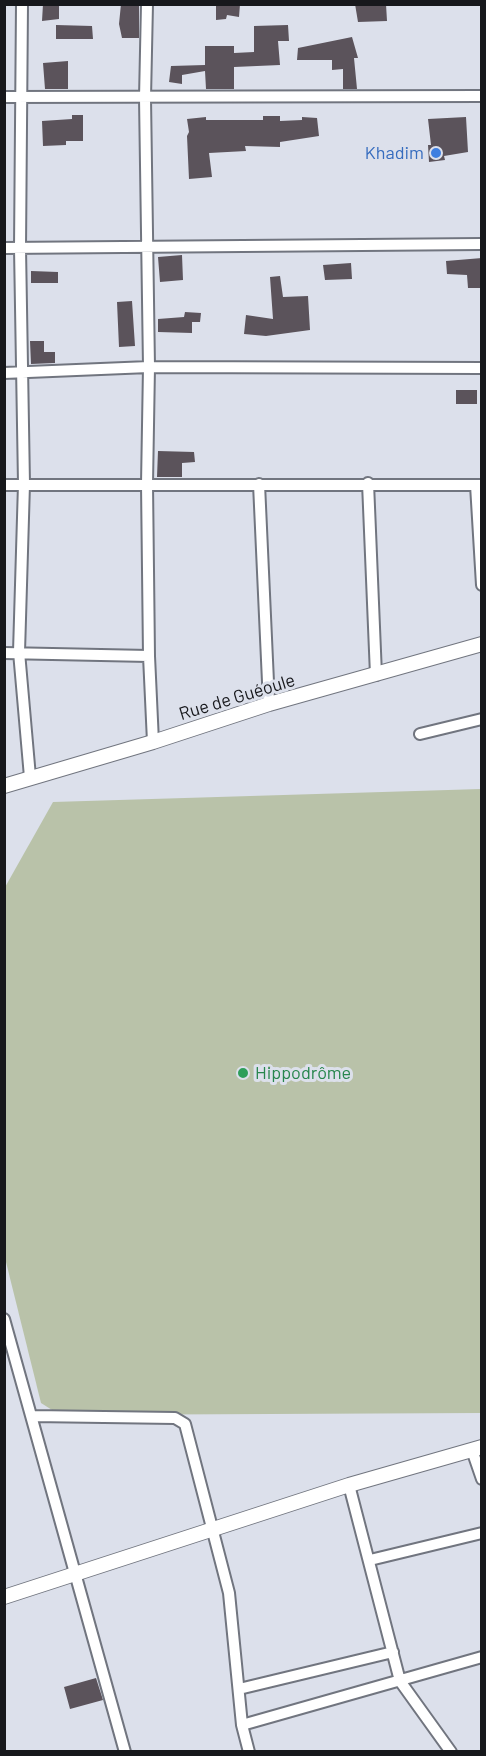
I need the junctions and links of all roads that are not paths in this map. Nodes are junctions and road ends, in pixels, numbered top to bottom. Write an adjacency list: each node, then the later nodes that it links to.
1 (22, 4): 5 (street)
2 (147, 4): 6 (street)
3 (482, 96): 6 (street)
4 (4, 97): 5 (street)
5 (20, 97): 6 (street); 10 (street)
6 (144, 98): 8 (street)
7 (482, 244): 8 (street)
8 (148, 247): 10 (street); 11 (street)
9 (4, 248): 10 (street)
10 (20, 248): 14 (street)
11 (149, 368): 12 (street); 14 (street); 17 (street)
12 (482, 368)
13 (4, 373): 14 (street)
14 (23, 373): 16 (street)
15 (368, 483): 18 (street); 20 (street); 26 (street)
16 (24, 484): 17 (street); 19 (street); 23 (street)
17 (147, 484): 18 (street); 25 (street)
18 (259, 484): 27 (street)
19 (4, 485)
20 (479, 485): 21 (street)
21 (482, 585)
22 (482, 644): 26 (main road, Rue de Guéoule)
23 (19, 652): 24 (street); 25 (street); 31 (street)
24 (4, 653)
25 (149, 656): 30 (street)
26 (376, 675): 27 (main road, Rue de Guéoule)
27 (269, 704): 30 (main road, Rue de Guéoule)
28 (482, 719): 29 (street)
29 (420, 735)
30 (153, 742): 31 (main road, Rue de Guéoule)
31 (30, 777): 32 (main road, Rue de Guéoule)
32 (4, 786)
33 (5, 1322): 34 (street)
34 (33, 1416): 38 (street); 41 (street)
35 (477, 1449): 36 (street); 37 (main road)
36 (482, 1479)
37 (349, 1485): 38 (main road); 40 (street)
38 (212, 1530): 41 (main road); 46 (street)
39 (482, 1533): 40 (street)
40 (370, 1560): 43 (street)
41 (76, 1575): 42 (main road); 48 (street)
42 (4, 1597)
43 (393, 1652): 45 (street); 46 (street)
44 (482, 1657): 45 (street)
45 (400, 1681): 47 (street); 50 (street)
46 (239, 1689): 47 (street)
47 (242, 1725): 49 (street)
48 (125, 1752)
49 (249, 1752)
50 (451, 1752)

